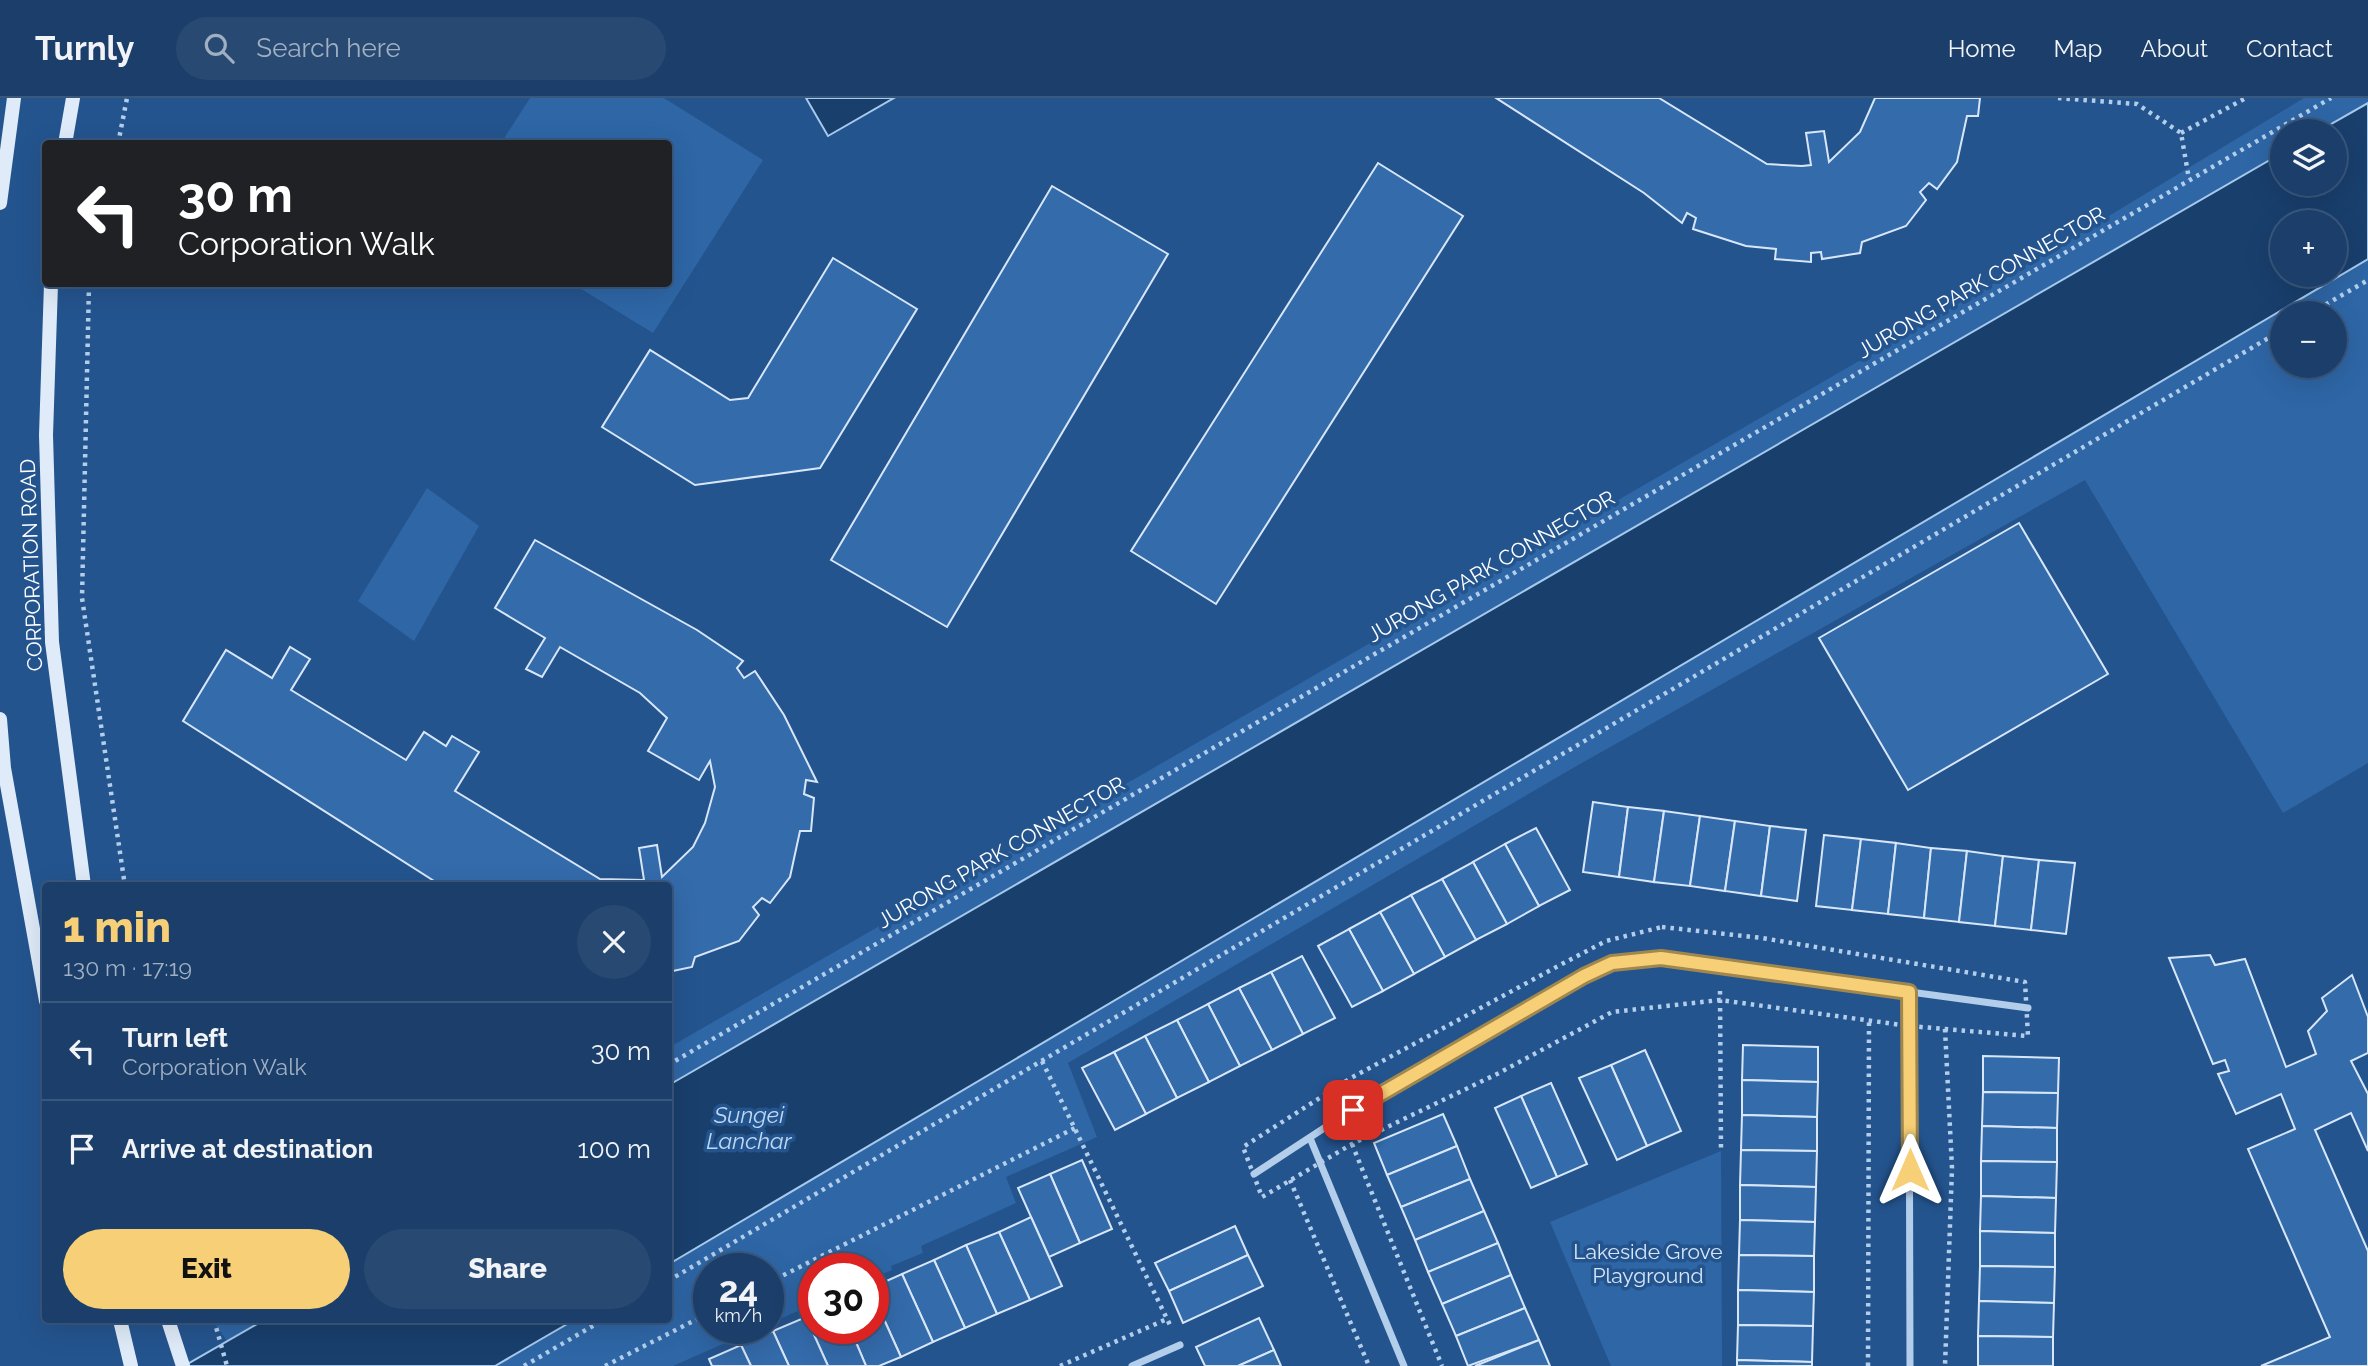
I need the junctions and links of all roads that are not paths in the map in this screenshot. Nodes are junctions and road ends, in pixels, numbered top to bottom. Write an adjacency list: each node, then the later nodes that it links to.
1 (14, 98): 4 (main road)
2 (73, 98): 3 (main road)
3 (66, 140)
4 (0, 203)
5 (51, 287): 7 (main road, CORPORATION ROAD)
6 (0, 719): 8 (main road)
7 (83, 882)
8 (42, 979)
9 (1909, 992): 10 (street); 11 (street); 20 (street)
10 (2028, 1008)
11 (1310, 1138): 12 (street); 19 (street)
12 (1254, 1174)
13 (121, 1323): 16 (main road)
14 (169, 1323): 17 (main road)
15 (1180, 1345): 18 (street)
16 (130, 1364)
17 (183, 1366)
18 (1132, 1366)
19 (1404, 1366)
20 (1910, 1366)

